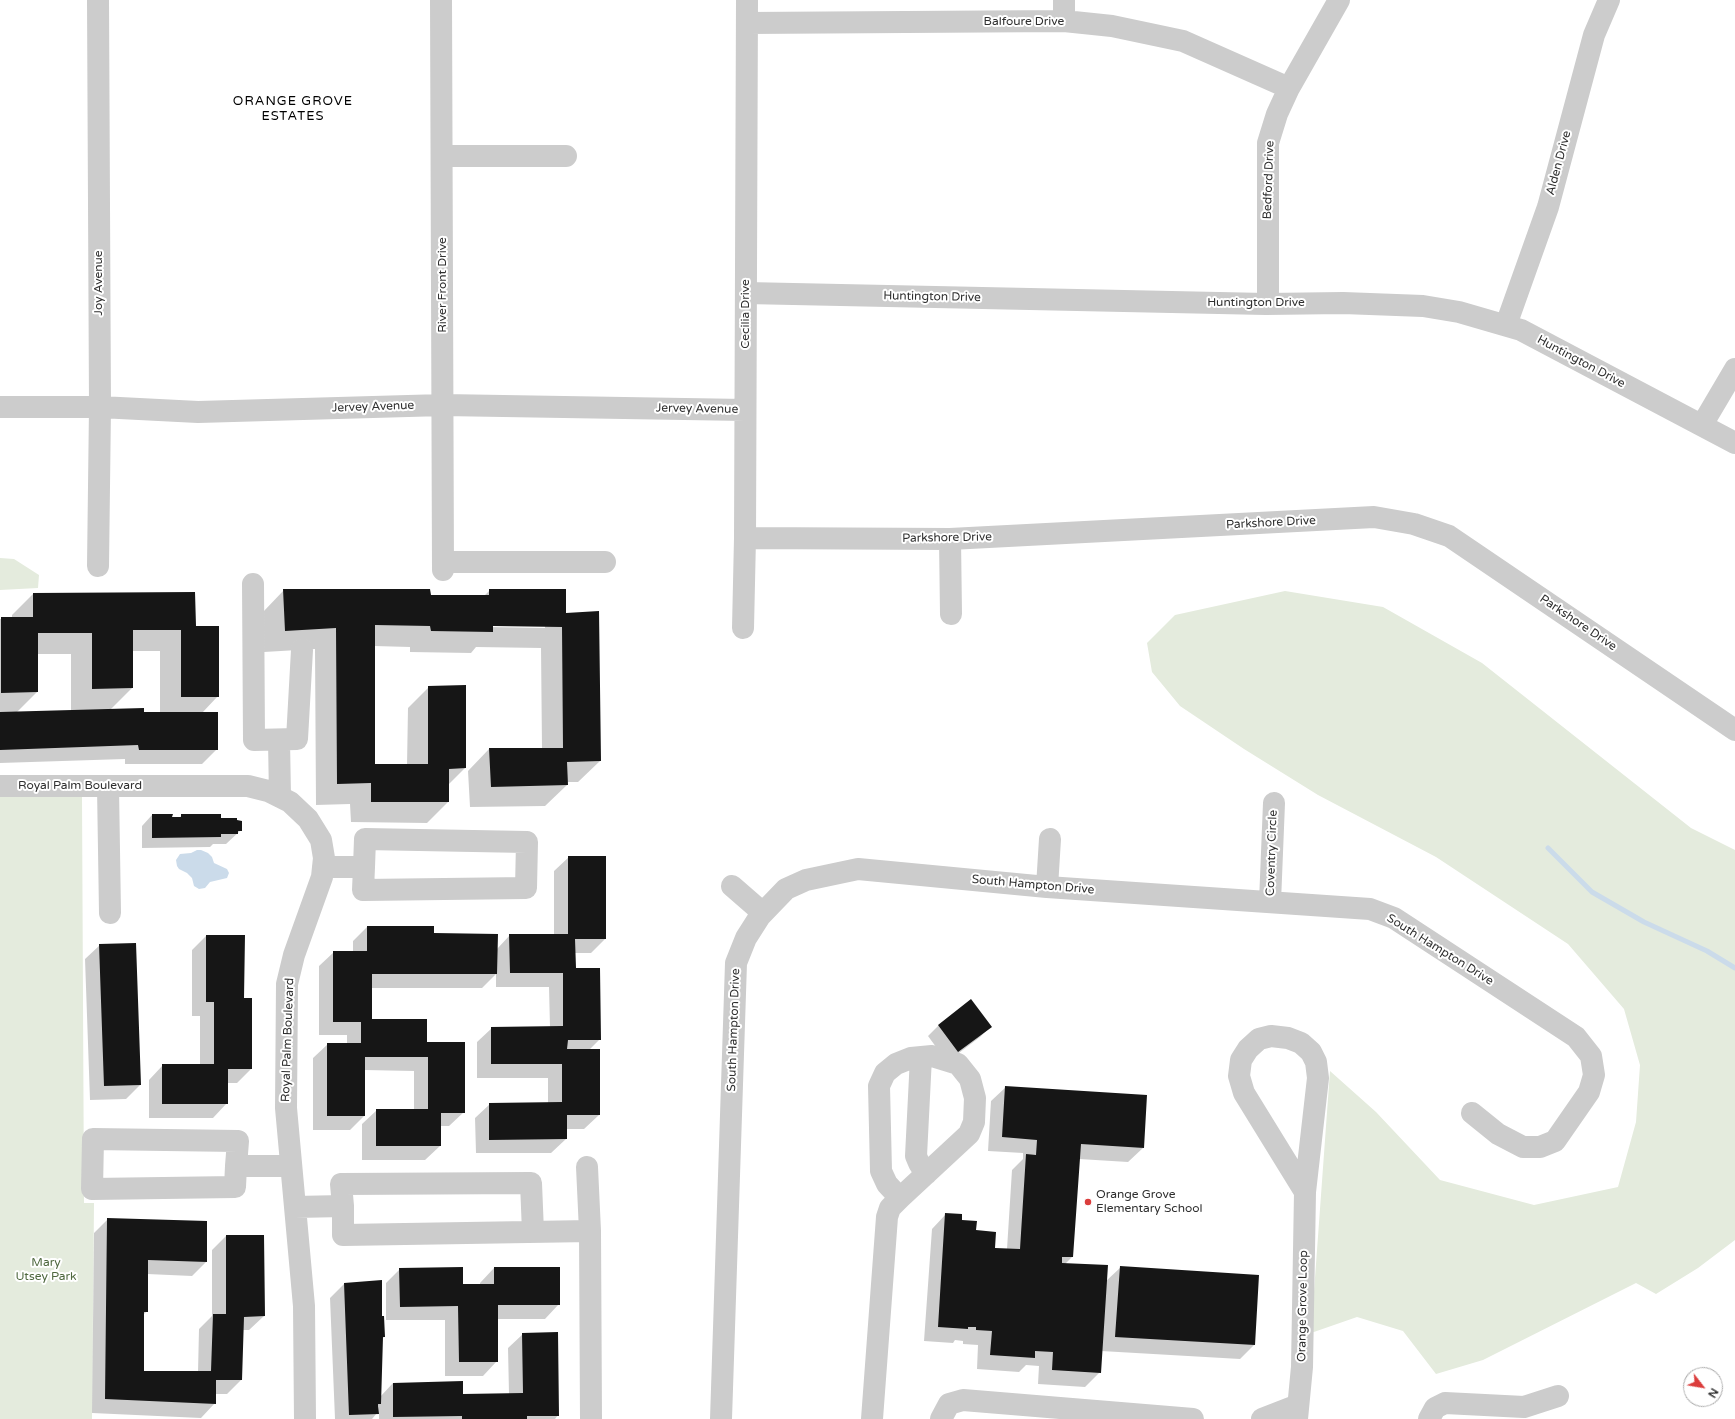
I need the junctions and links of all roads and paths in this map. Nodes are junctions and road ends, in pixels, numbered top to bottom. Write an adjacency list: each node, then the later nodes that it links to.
1 (98, 0): 17 (street, Joy Avenue)
2 (441, 0): 9 (street, River Front Drive)
3 (747, 0): 7 (street, Cecilia Drive)
4 (1339, 0): 8 (street, Bedford Drive)
5 (1609, 0): 13 (street, Alden Drive)
6 (1064, 11): 7 (street, Balfoure Drive); 8 (street, Balfoure Drive)
7 (747, 23): 11 (street, Cecilia Drive)
8 (1289, 88): 12 (street, Bedford Drive)
9 (442, 156): 10 (street); 15 (street, River Front Drive)
10 (566, 156)
11 (746, 293): 12 (street, Huntington Drive); 18 (street, Cecilia Drive)
12 (1268, 304): 13 (street, Huntington Drive)
13 (1506, 325): 19 (street, Huntington Drive)
14 (1735, 369): 19 (street)
15 (444, 405): 17 (street, Jervey Avenue); 18 (street, Jervey Avenue); 23 (street, River Front Drive)
16 (0, 407): 17 (street, Jervey Avenue)
17 (100, 407): 24 (street, Joy Avenue)
18 (745, 410): 21 (street, Cecilia Drive)
19 (1702, 425): 20 (street, Huntington Drive)
20 (1735, 444)
21 (745, 538): 22 (street, Parkshore Drive); 27 (street, Cecilia Drive)
22 (950, 539): 26 (street); 29 (street, Parkshore Drive)
23 (605, 562)
24 (98, 566)
25 (253, 584): 30 (street)
26 (951, 614)
27 (743, 628)
28 (302, 650): 30 (street)
29 (1735, 730)
30 (279, 740): 33 (street)
31 (0, 786): 32 (street, Royal Palm Boulevard)
32 (108, 787): 33 (street, Royal Palm Boulevard); 42 (street)
33 (280, 796): 36 (street, Royal Palm Boulevard)
34 (1274, 803): 40 (street, Coventry Circle)
35 (1050, 839): 39 (street)
36 (323, 867): 37 (street); 46 (street, Royal Palm Boulevard)
37 (364, 867): 37 (street)
38 (732, 886): 41 (street)
39 (1047, 887): 40 (street, South Hampton Drive); 41 (street, South Hampton Drive)
40 (1270, 902): 44 (street, South Hampton Drive)
41 (763, 913): 59 (street, South Hampton Drive)
42 (110, 914)
43 (921, 1057): 48 (street); 48 (street); 50 (street)
44 (1472, 1113)
45 (236, 1166): 45 (street); 46 (street)
46 (291, 1166): 52 (street, Royal Palm Boulevard)
47 (587, 1166): 53 (street)
48 (926, 1174): 50 (street)
49 (1305, 1192): 49 (street, Orange Grove Loop); 56 (street, Orange Grove Loop)
50 (900, 1198): 60 (street)
51 (343, 1206): 52 (street); 54 (street); 54 (street)
52 (295, 1207): 57 (street, Royal Palm Boulevard)
53 (590, 1231): 54 (street); 58 (street)
54 (532, 1232)
55 (1558, 1396): 64 (street)
56 (1297, 1412): 63 (street)
57 (305, 1419)
58 (591, 1419)
59 (721, 1419)
60 (872, 1419)
61 (941, 1419): 62 (street)
62 (1192, 1419)
63 (1262, 1419)
64 (1429, 1419)

